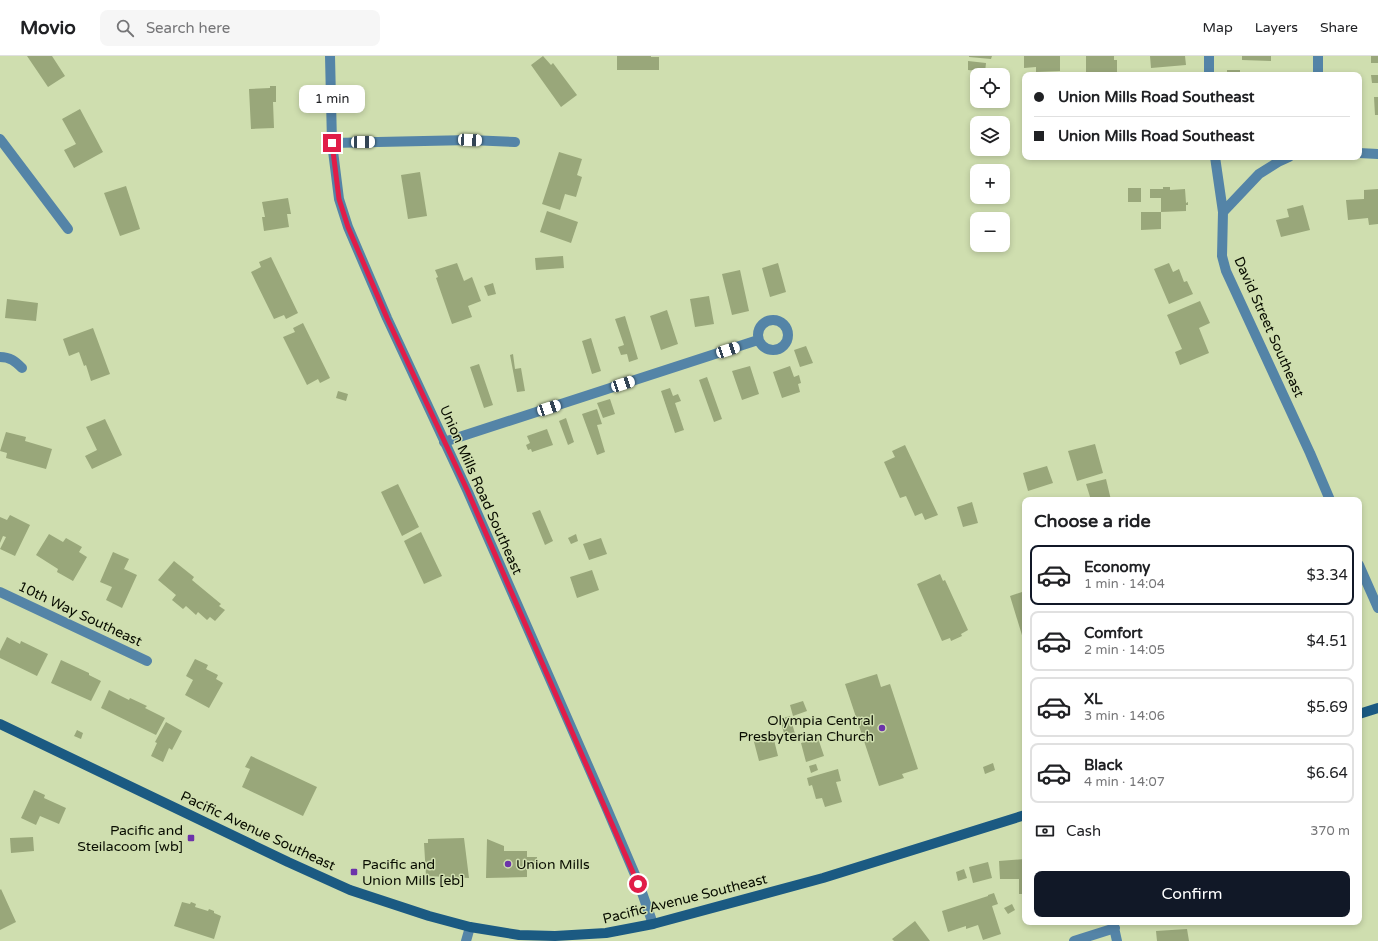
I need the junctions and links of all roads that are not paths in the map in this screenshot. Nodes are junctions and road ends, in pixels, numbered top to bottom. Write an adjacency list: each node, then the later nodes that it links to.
1 (330, 56): 8 (street, Union Mills Road Southeast)
2 (1209, 56): 4 (street)
3 (1318, 56): 5 (street)
4 (1209, 72)
5 (1318, 72)
6 (0, 139): 14 (street)
7 (515, 142): 8 (street)
8 (332, 143): 18 (street, Union Mills Road Southeast)
9 (1362, 154): 10 (street)
10 (1378, 154)
11 (1215, 160): 13 (street, David Street Southeast)
12 (1282, 160): 13 (street)
13 (1223, 212): 19 (street, David Street Southeast)
14 (68, 229)
15 (758, 340): 18 (street)
16 (0, 357): 17 (street)
17 (22, 368)
18 (444, 442): 28 (street, Union Mills Road Southeast)
19 (1329, 497)
20 (1362, 572): 22 (street)
21 (0, 592): 23 (street, 10th Way Southeast)
22 (1378, 608)
23 (147, 661)
24 (1378, 708): 25 (main road)
25 (1362, 713)
26 (0, 724): 30 (main road, Pacific Avenue Southeast)
27 (1022, 816): 28 (main road, Pacific Avenue Southeast)
28 (653, 924): 30 (main road, Pacific Avenue Southeast)
29 (1114, 925): 32 (street); 33 (street)
30 (470, 927): 31 (street)
31 (466, 941)
32 (1074, 941)
33 (1117, 941)

